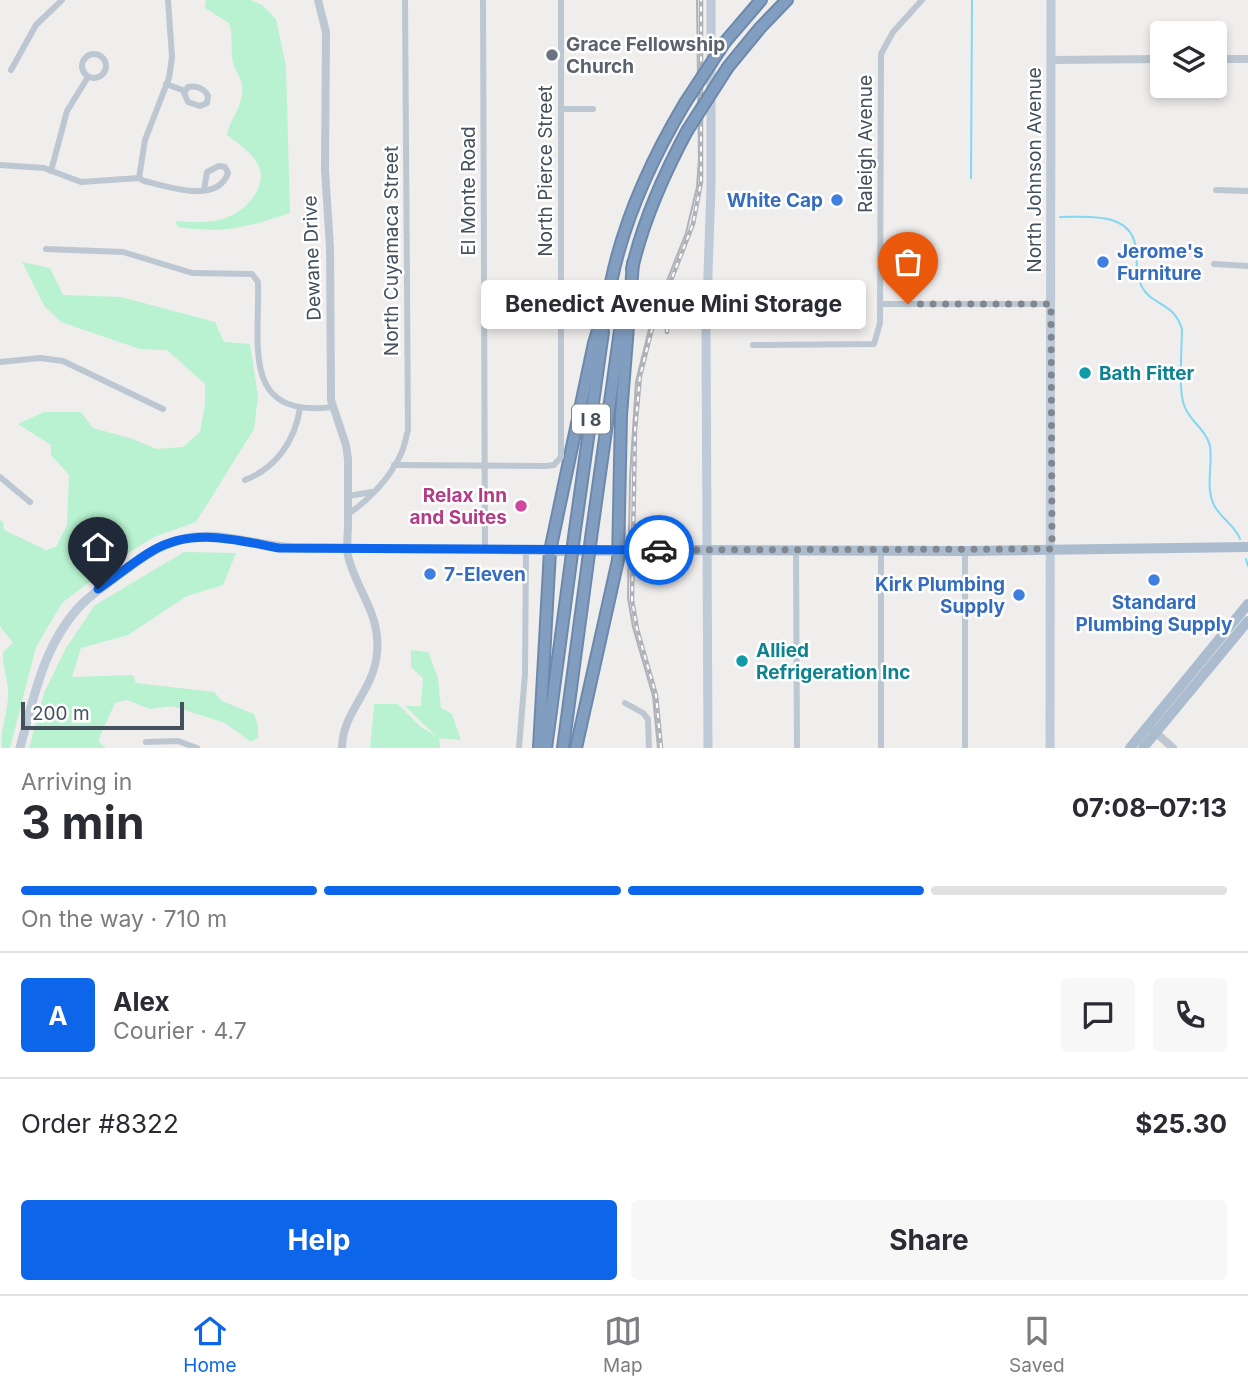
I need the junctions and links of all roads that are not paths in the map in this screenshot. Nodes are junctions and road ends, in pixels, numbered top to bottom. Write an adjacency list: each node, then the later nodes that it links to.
1 (62, 0): 16 (street)
2 (168, 0): 18 (street)
3 (318, 0): 37 (street, Dewane Drive)
4 (405, 0): 40 (street, North Cuyamaca Street)
5 (482, 0): 41 (street, El Monte Road)
6 (561, 0): 20 (street, North Pierce Street)
7 (710, 0): 53 (main road)
8 (761, 0): 32 (highway, I 8, bridge)
9 (787, 0): 29 (highway, I 8, bridge)
10 (922, 0): 33 (street, Raleigh Avenue)
11 (1051, 0): 15 (main road, North Johnson Avenue)
12 (1150, 59): 15 (street)
13 (1227, 59): 14 (street)
14 (1248, 59)
15 (1051, 60): 34 (main road, North Johnson Avenue)
16 (11, 70)
17 (88, 77): 23 (street)
18 (166, 84): 19 (street); 24 (street)
19 (185, 90)
20 (561, 109): 21 (street); 41 (street, North Pierce Street)
21 (593, 109)
22 (0, 165): 23 (street)
23 (51, 171): 24 (street)
24 (139, 178): 25 (street)
25 (204, 190): 25 (street)
26 (1216, 190): 27 (street)
27 (1248, 191)
28 (46, 249): 38 (street)
29 (633, 263): 56 (highway); 70 (highway, I 8, bridge)
30 (1214, 264): 31 (street)
31 (1248, 265)
32 (607, 301): 55 (highway); 69 (highway, I 8, bridge)
33 (880, 304): 34 (street); 35 (street, Raleigh Avenue)
34 (1051, 304): 49 (main road, North Johnson Avenue)
35 (752, 345)
36 (0, 362): 39 (street)
37 (332, 407): 38 (street); 45 (street, Dewane Drive)
38 (300, 408): 43 (street)
39 (163, 409)
40 (394, 465): 41 (street); 44 (street, North Cuyamaca Street)
41 (486, 466): 51 (street, El Monte Road)
42 (0, 477): 46 (street)
43 (245, 481)
44 (374, 492): 45 (street); 47 (street, North Cuyamaca Street)
45 (348, 496): 47 (street, Dewane Drive)
46 (30, 502)
47 (348, 514): 48 (street)
48 (347, 548): 51 (main road); 64 (main road); 66 (street)
49 (1052, 549): 50 (main road); 58 (main road); 77 (main road, North Johnson Avenue)
50 (1247, 549)
51 (485, 550): 52 (main road)
52 (526, 550): 55 (main road); 67 (street)
53 (707, 550): 56 (main road); 57 (main road); 73 (main road)
54 (881, 550): 57 (main road); 58 (main road); 75 (street)
55 (550, 551): 56 (main road); 68 (highway)
56 (618, 551): 71 (highway)
57 (796, 551): 74 (street)
58 (965, 551): 76 (street)
59 (1248, 604): 62 (main road)
60 (1248, 621): 62 (main road)
61 (625, 703): 72 (street)
62 (1152, 729): 78 (main road); 79 (main road); 80 (street)
63 (146, 742): 65 (street)
64 (20, 748)
65 (197, 748)
66 (342, 748)
67 (519, 748)
68 (539, 748)
69 (546, 748)
70 (563, 748)
71 (576, 748)
72 (649, 748)
73 (708, 748)
74 (797, 748)
75 (881, 748)
76 (965, 748)
77 (1050, 748)
78 (1130, 748)
79 (1143, 748)
80 (1174, 748)

